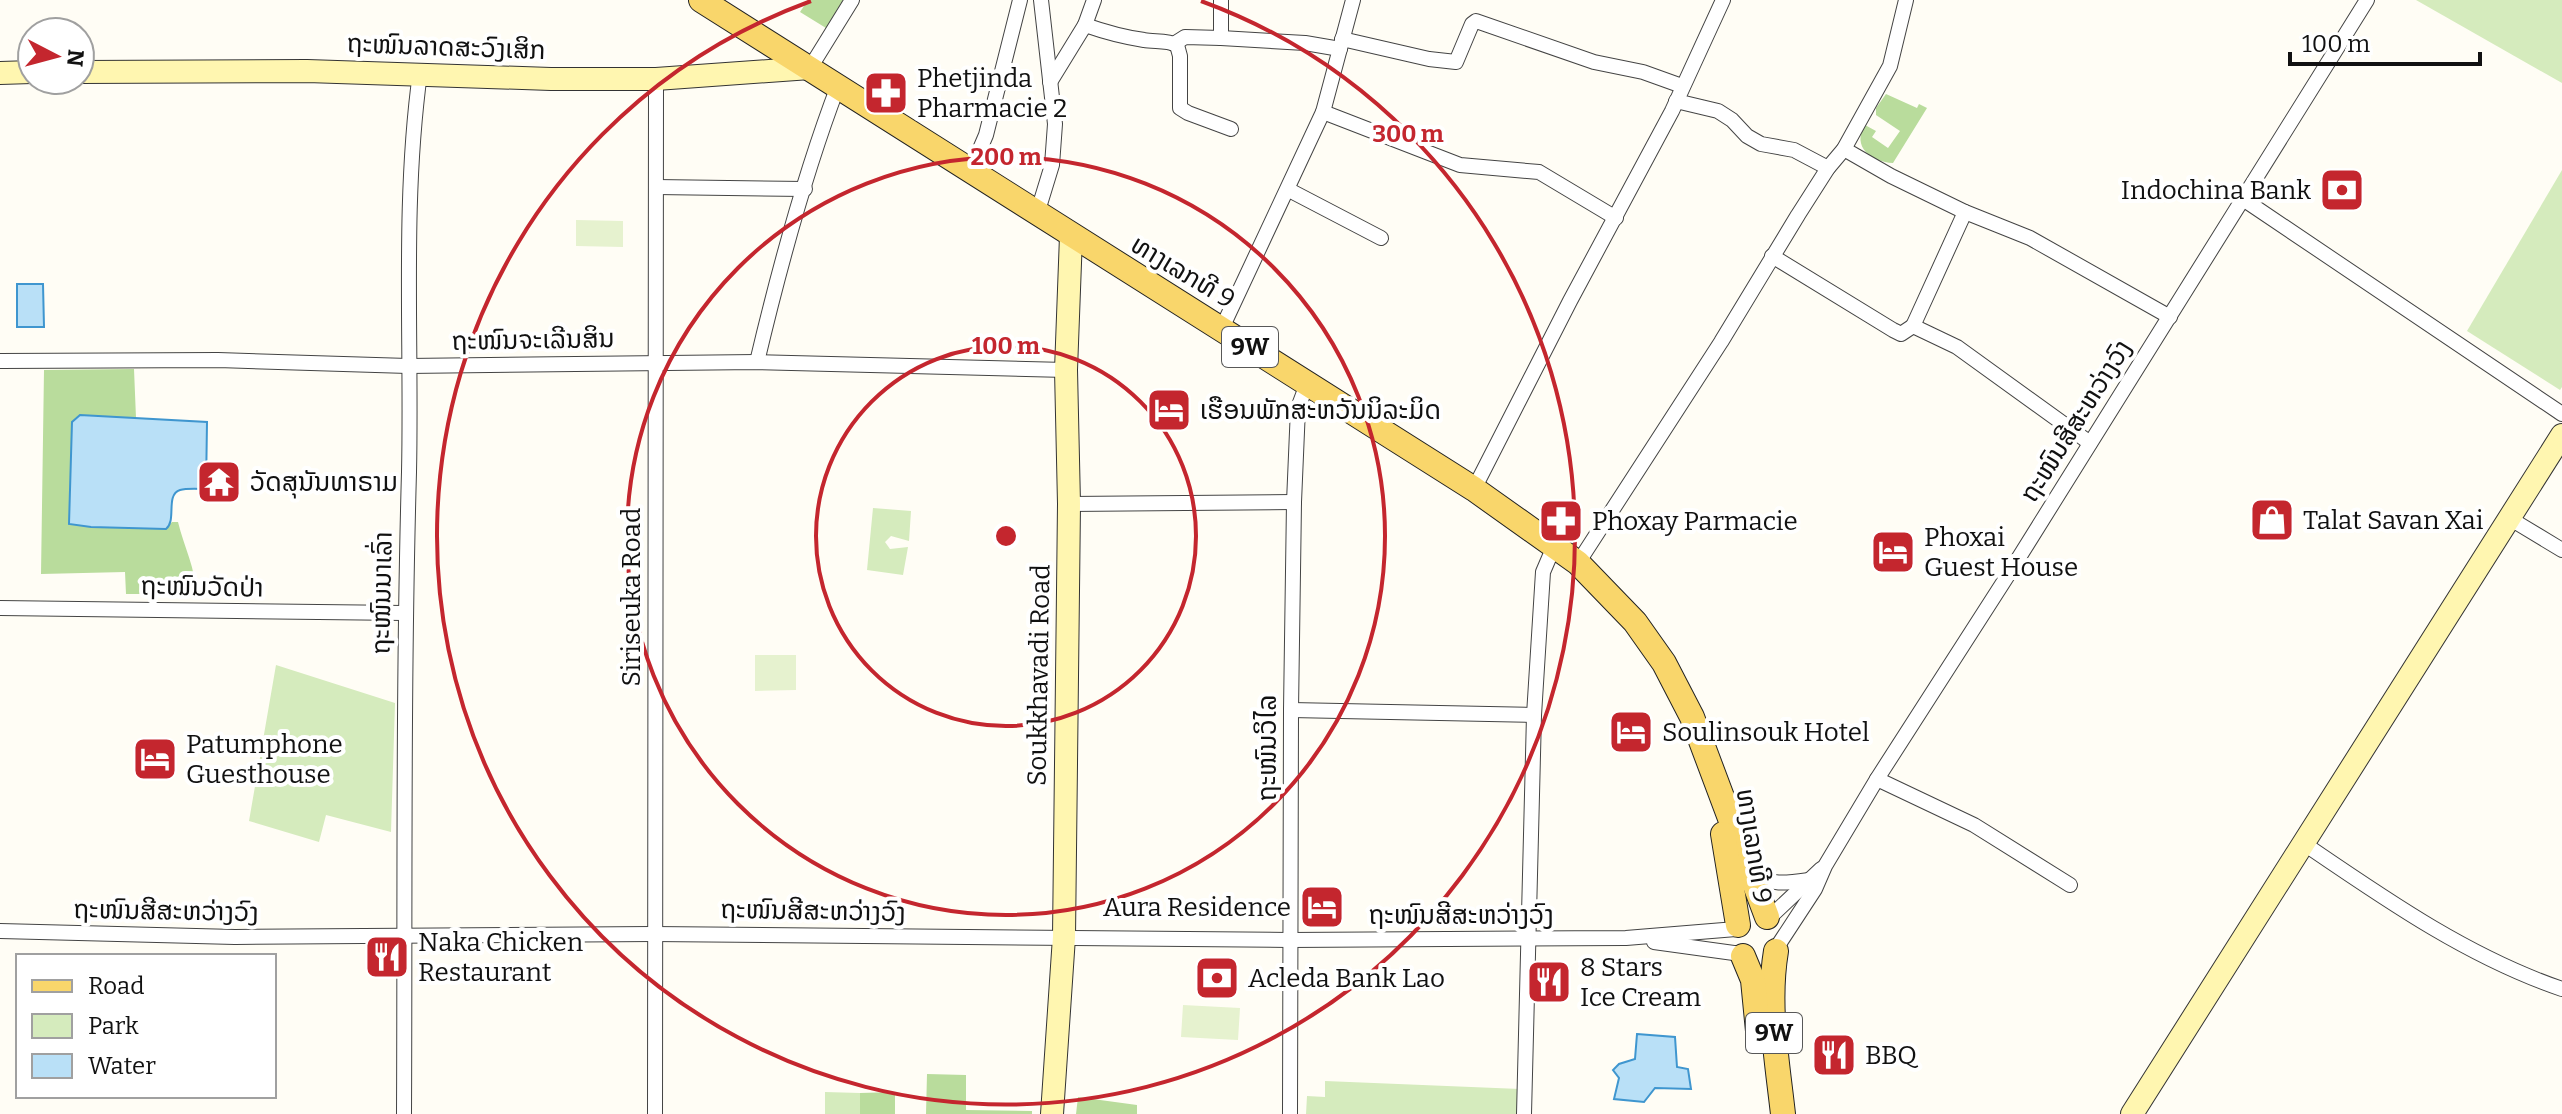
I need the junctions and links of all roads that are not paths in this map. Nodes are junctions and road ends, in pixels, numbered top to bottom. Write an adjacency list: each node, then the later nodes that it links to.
1 (701, 0): 15 (main road, ທາງເລກທີ 9 / 9W)
2 (852, 0): 15 (street)
3 (1020, 0): 27 (street)
4 (1041, 0): 19 (street)
5 (1094, 0): 11 (street)
6 (1221, 0): 12 (street)
7 (1353, 0): 14 (street)
8 (1723, 0): 21 (street)
9 (1906, 0): 25 (street)
10 (2367, 0): 31 (street, ຖະໜົນສີສະຫວ່າງວົງ)
11 (1085, 25): 13 (street); 19 (street)
12 (1221, 38): 13 (street); 14 (street)
13 (1174, 44): 24 (street)
14 (1341, 44): 21 (street); 23 (street)
15 (810, 68): 18 (street, ຖະໜົນລາດສະວົງເສິກ); 20 (main road, ທາງເລກທີ 9 / 9W)
16 (96, 72): 17 (street, ຖະໜົນລາດສະວົງເສິກ)
17 (420, 73): 18 (street, ຖະໜົນລາດສະວົງເສິກ); 44 (street, ຖະໜົນນາເລົ່າ)
18 (656, 79): 28 (street, Siriseuka Road)
19 (1050, 82): 33 (street)
20 (838, 86): 27 (main road, ທາງເລກທີ 9 / 9W); 29 (street)
21 (1682, 86): 22 (street)
22 (1676, 101): 26 (street); 34 (street)
23 (1323, 112): 30 (street); 34 (street)
24 (1231, 129)
25 (1844, 149): 26 (street); 32 (street)
26 (1828, 168): 37 (street)
27 (971, 170): 33 (main road, ທາງເລກທີ 9 / 9W)
28 (656, 187): 29 (street); 43 (street, Siriseuka Road)
29 (805, 189): 42 (street)
30 (1289, 190): 36 (street); 40 (street)
31 (2243, 199): 38 (street, ຖະໜົນສີສະຫວ່າງວົງ); 47 (street)
32 (1965, 212): 38 (street); 39 (street)
33 (1037, 214): 35 (main road, ທາງເລກທີ 9 / 9W)
34 (1616, 218): 50 (street)
35 (1071, 236): 40 (main road, ທາງເລກທີ 9 / 9W); 45 (street, Soukkhavadi Road)
36 (1381, 238)
37 (1772, 256): 39 (street); 56 (street)
38 (2170, 317): 49 (street, ຖະໜົນສີສະຫວ່າງວົງ)
39 (1913, 326): 49 (street)
40 (1222, 328): 46 (main road, ທາງເລກທີ 9 / 9W)
41 (0, 361): 44 (street, ຖະໜົນຈະເລີນສິນ)
42 (757, 362): 43 (street, ຖະໜົນຈະເລີນສິນ); 45 (street, ຖະໜົນຈະເລີນສິນ)
43 (656, 363): 44 (street, ຖະໜົນຈະເລີນສິນ); 71 (street, Siriseuka Road)
44 (408, 366): 58 (street, ຖະໜົນນາເລົ່າ)
45 (1066, 370): 52 (street, Soukkhavadi Road)
46 (1307, 384): 50 (main road, ທາງເລກທີ 9 / 9W); 51 (street, ຖະໜົນວິໄລ)
47 (2562, 414)
48 (2562, 435): 53 (street)
49 (2090, 443): 62 (street, ຖະໜົນສີສະຫວ່າງວົງ)
50 (1474, 489): 54 (main road, ທາງເລກທີ 9 / 9W)
51 (1294, 502): 52 (street); 59 (street, ຖະໜົນວິໄລ)
52 (1069, 504): 73 (street, Soukkhavadi Road)
53 (2509, 518): 55 (street); 63 (street)
54 (1555, 544): 56 (main road, ທາງເລກທີ 9 / 9W); 60 (street)
55 (2562, 550)
56 (1578, 563): 61 (main road, ທາງເລກທີ 9 / 9W)
57 (0, 608): 58 (street, ຖະໜົນວັດປ່າ)
58 (404, 613): 72 (street, ຖະໜົນນາເລົ່າ)
59 (1291, 710): 60 (street); 76 (street, ຖະໜົນວິໄລ)
60 (1534, 715): 75 (street)
61 (1714, 776): 65 (main road, ທາງເລກທີ 9 / 9W); 69 (main road, ທາງເລກທີ 9 / 9W)
62 (1877, 779): 64 (street, ຖະໜົນສີສະຫວ່າງວົງ); 67 (street)
63 (2303, 843): 79 (street); 87 (street)
64 (1825, 866): 66 (street); 77 (street, ຖະໜົນສີສະຫວ່າງວົງ)
65 (1748, 870): 66 (street); 68 (main road, ທາງເລກທີ 9 / 9W)
66 (1809, 879): 68 (street)
67 (2070, 885)
68 (1768, 918): 69 (main road); 77 (main road)
69 (1737, 927): 74 (street); 78 (main road)
70 (0, 931): 72 (street, ຖະໜົນສີສະຫວ່າງວົງ)
71 (653, 934): 72 (street, ຖະໜົນສີສະຫວ່າງວົງ); 73 (street, ຖະໜົນສີສະຫວ່າງວົງ); 81 (street, Siriseuka Road)
72 (404, 937): 80 (street, ຖະໜົນນາເລົ່າ)
73 (1064, 937): 76 (street, ຖະໜົນສີສະຫວ່າງວົງ); 82 (street, Soukkhavadi Road)
74 (1626, 938): 75 (street, ຖະໜົນສີສະຫວ່າງວົງ); 78 (street)
75 (1528, 939): 76 (street, ຖະໜົນສີສະຫວ່າງວົງ); 84 (street)
76 (1290, 940): 83 (street, ຖະໜົນວິໄລ)
77 (1778, 948): 78 (main road); 86 (main road, 9W)
78 (1742, 955): 85 (main road, 9W)
79 (2562, 989)
80 (404, 1114)
81 (655, 1114)
82 (1052, 1114)
83 (1290, 1114)
84 (1524, 1114)
85 (1770, 1114)
86 (1783, 1114)
87 (2132, 1114)

